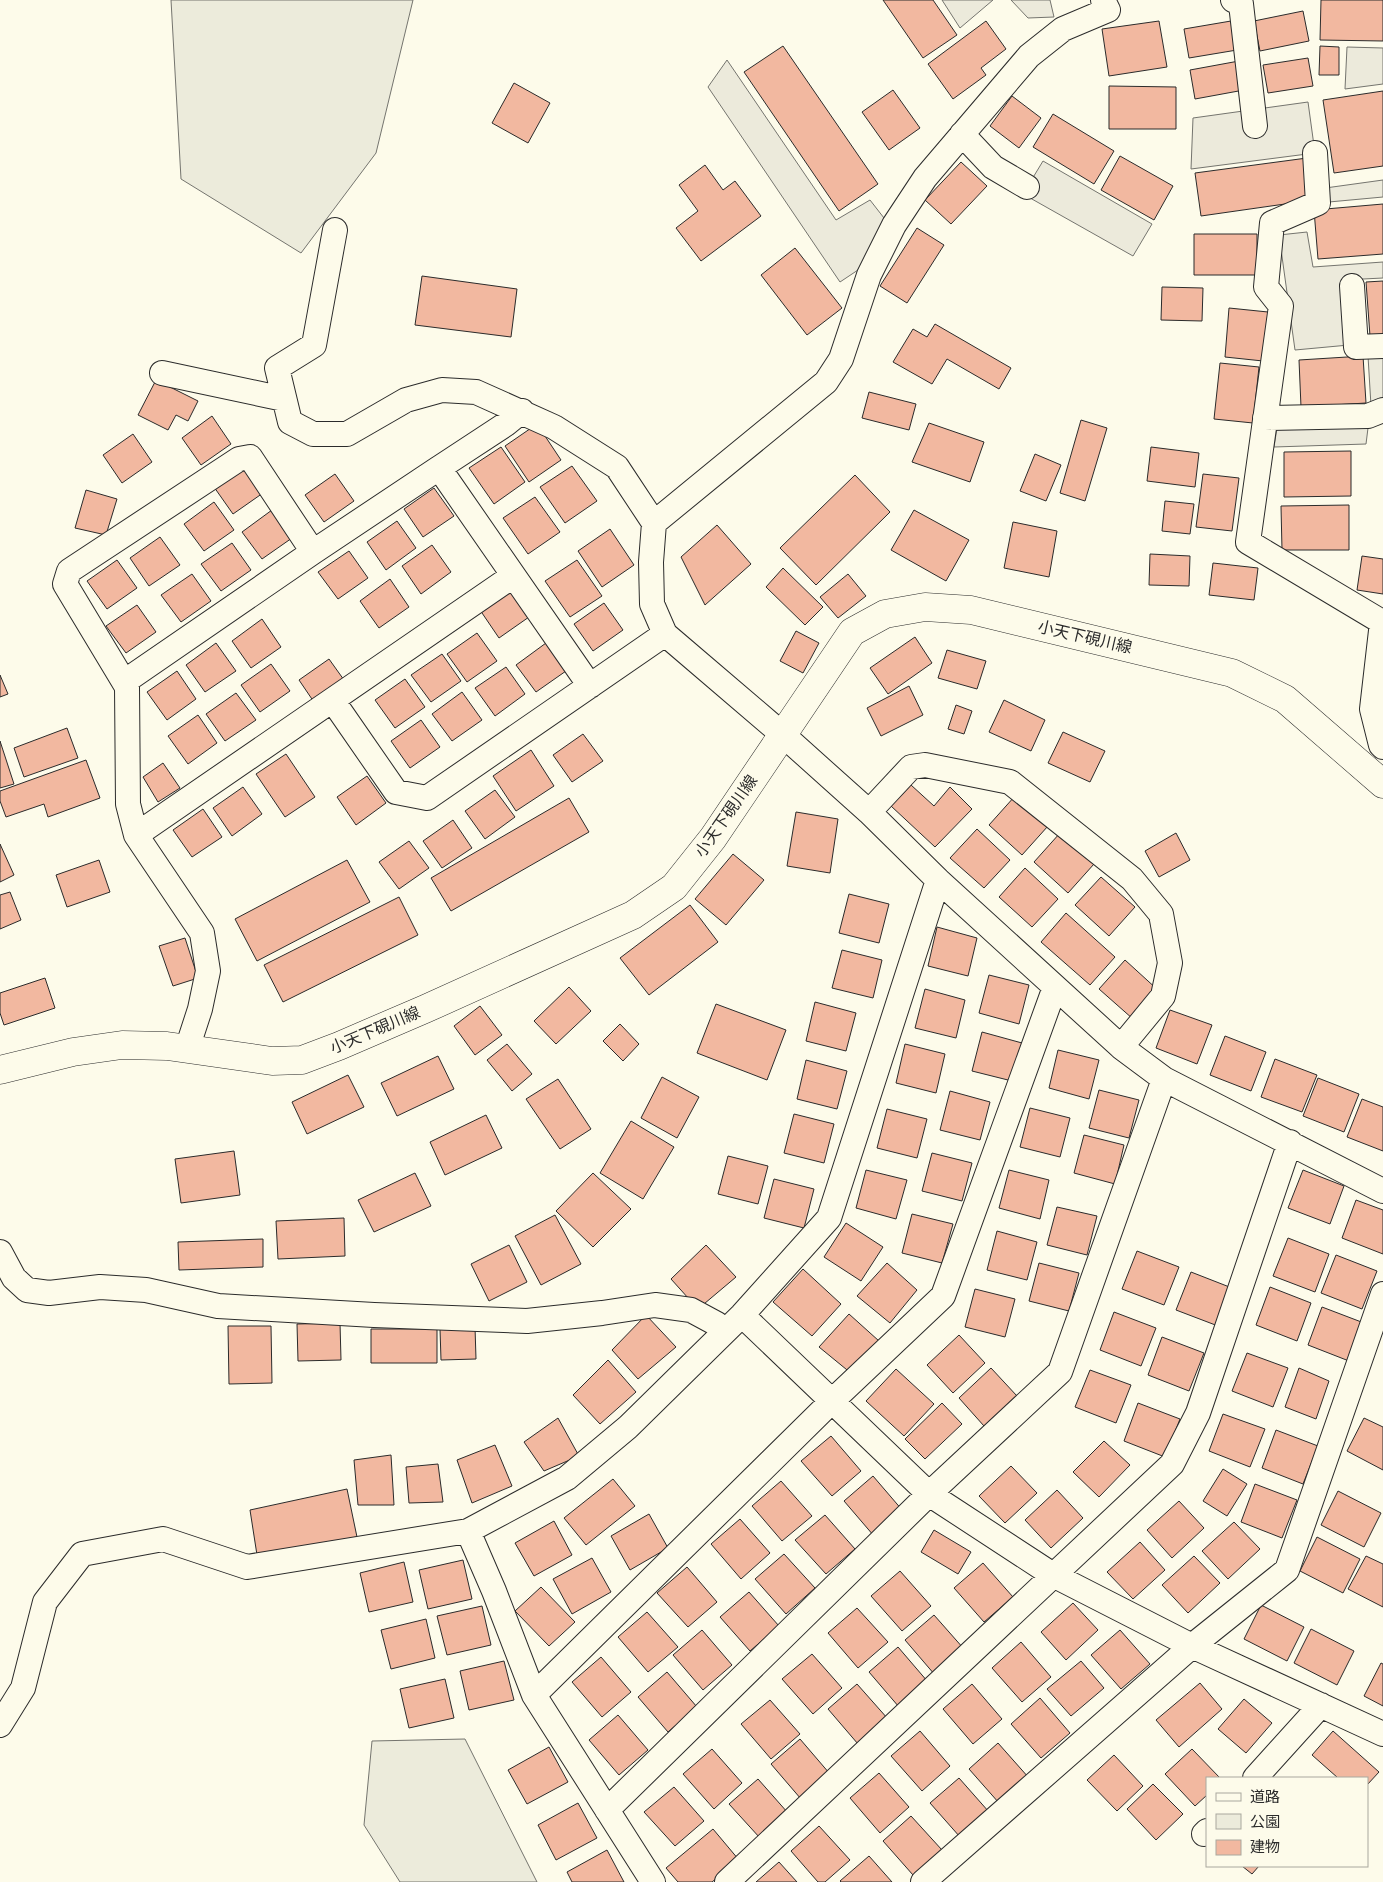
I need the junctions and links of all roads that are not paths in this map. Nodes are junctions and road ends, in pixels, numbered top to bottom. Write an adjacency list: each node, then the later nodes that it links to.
1 (1103, 0): 4 (street)
2 (1233, 0): 3 (street)
3 (1255, 126)
4 (962, 134): 6 (street); 16 (street)
5 (1316, 153): 14 (street)
6 (1027, 187)
7 (335, 230): 11 (street)
8 (1352, 286): 9 (street)
9 (1383, 346)
10 (162, 373): 11 (street)
11 (284, 399): 13 (street)
12 (1383, 410): 14 (street)
13 (522, 412): 15 (street); 16 (street)
14 (1265, 418): 24 (street)
15 (439, 468): 17 (street); 18 (street)
16 (654, 523): 19 (street)
17 (313, 552): 20 (street); 20 (street)
18 (513, 576): 21 (street); 22 (street)
19 (665, 634): 21 (street); 23 (street)
20 (124, 682): 27 (street)
21 (590, 686): 22 (street)
22 (333, 701): 27 (street)
23 (782, 734): 25 (main road, 小天下硯川線); 26 (street); 31 (main road, 小天下硯川線)
24 (1383, 748)
25 (1383, 784)
26 (869, 812): 28 (street); 30 (street)
27 (136, 835): 31 (street)
28 (938, 880): 29 (street); 38 (street)
29 (1055, 987): 30 (street); 40 (street)
30 (1121, 1047): 33 (street)
31 (187, 1049): 32 (main road, 小天下硯川線)
32 (0, 1070)
33 (1164, 1079): 34 (street); 41 (street)
34 (1290, 1142): 35 (street); 43 (street)
35 (1383, 1191)
36 (0, 1252): 39 (street)
37 (1383, 1294): 44 (street)
38 (742, 1315): 39 (street); 40 (street)
39 (724, 1332): 42 (street)
40 (831, 1402): 41 (street); 45 (street)
41 (929, 1494): 43 (street); 50 (street)
42 (468, 1531): 45 (street); 47 (street)
43 (1053, 1575): 44 (street); 52 (street)
44 (1192, 1646): 46 (street); 53 (street)
45 (534, 1695): 50 (street)
46 (1321, 1705): 48 (street); 49 (street)
47 (0, 1724)
48 (1383, 1734)
49 (1256, 1777)
50 (607, 1810): 51 (street)
51 (654, 1882)
52 (728, 1882)
53 (924, 1882)

